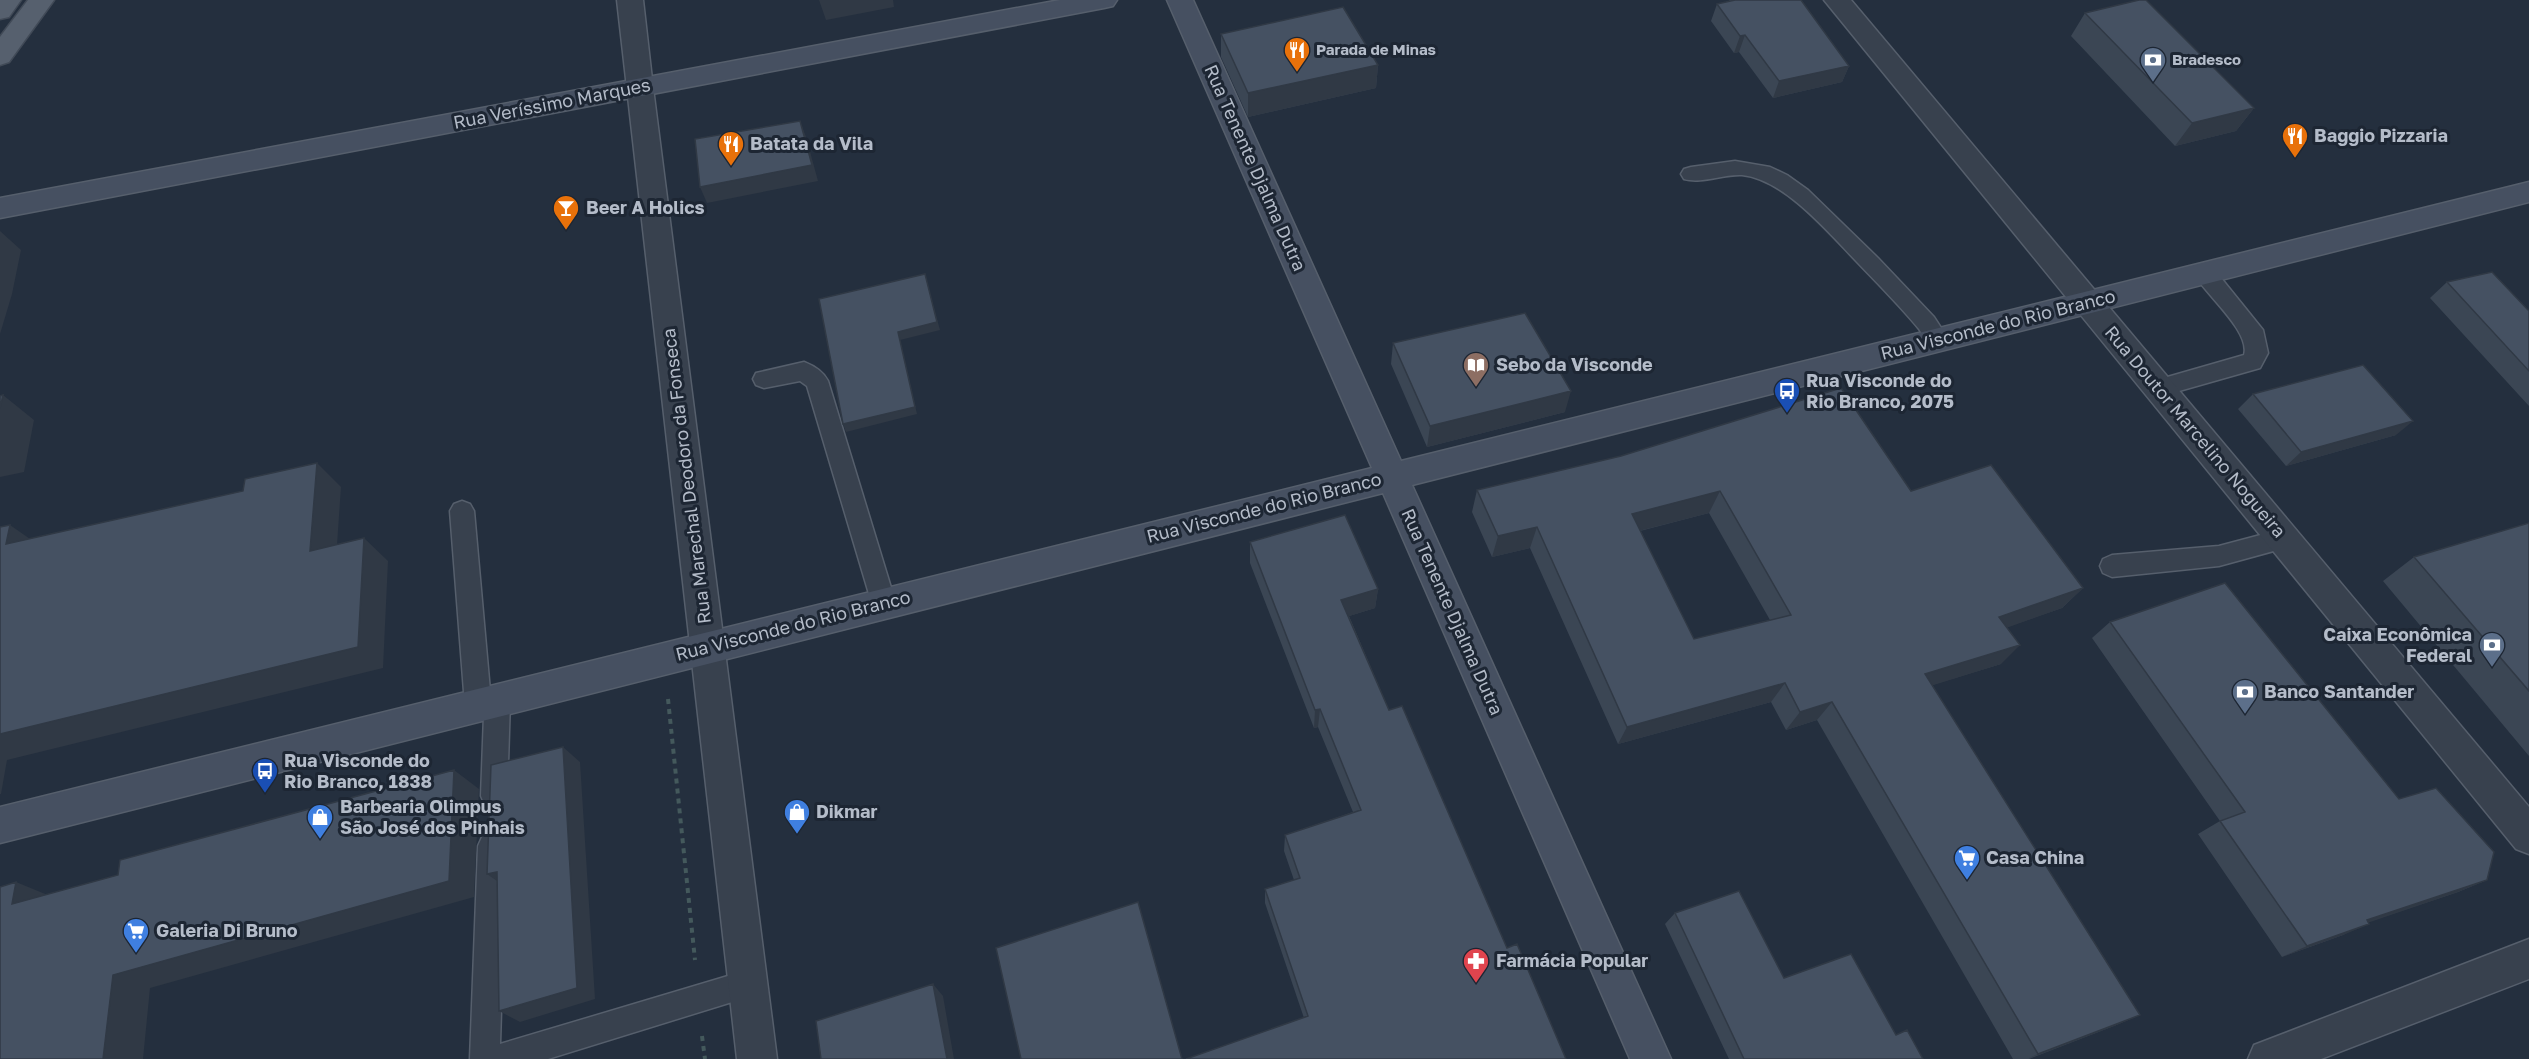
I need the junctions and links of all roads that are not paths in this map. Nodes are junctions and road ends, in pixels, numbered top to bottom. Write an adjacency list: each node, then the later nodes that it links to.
1 (8, 0): 7 (main road)
2 (41, 0): 8 (main road)
3 (630, 0): 9 (street, Rua Marechal Deodoro da Fonseca)
4 (1104, 0): 9 (main road, Rua Veríssimo Marques)
5 (1180, 0): 18 (main road, Rua Tenente Djalma Dutra)
6 (1838, 0): 14 (street, Rua Doutor Marcelino Nogueira)
7 (0, 11)
8 (0, 56)
9 (640, 88): 12 (main road, Rua Veríssimo Marques); 23 (street, Rua Marechal Deodoro da Fonseca)
10 (1691, 174): 15 (lane)
11 (2529, 192): 13 (main road, Rua Visconde do Rio Branco)
12 (0, 208)
13 (2205, 274): 14 (main road, Rua Visconde do Rio Branco); 17 (lane)
14 (2088, 303): 15 (main road, Rua Visconde do Rio Branco); 17 (street, Rua Doutor Marcelino Nogueira)
15 (1938, 340): 18 (main road, Rua Visconde do Rio Branco)
16 (764, 380): 22 (lane)
17 (2158, 388): 20 (street, Rua Doutor Marcelino Nogueira)
18 (1392, 476): 22 (main road, Rua Visconde do Rio Branco); 32 (main road, Rua Tenente Djalma Dutra)
19 (462, 511): 24 (lane)
20 (2283, 539): 21 (lane); 26 (street, Rua Doutor Marcelino Nogueira)
21 (2112, 566)
22 (884, 604): 23 (main road, Rua Visconde do Rio Branco)
23 (708, 647): 24 (main road, Rua Visconde do Rio Branco); 28 (street, Rua Marechal Deodoro da Fonseca)
24 (488, 703): 25 (main road, Rua Visconde do Rio Branco); 29 (lane)
25 (0, 825)
26 (2529, 837)
27 (2529, 959): 33 (street)
28 (748, 984): 30 (lane); 31 (street, Rua Marechal Deodoro da Fonseca)
29 (485, 1059)
30 (499, 1059)
31 (757, 1059)
32 (1651, 1059)
33 (2268, 1059)

